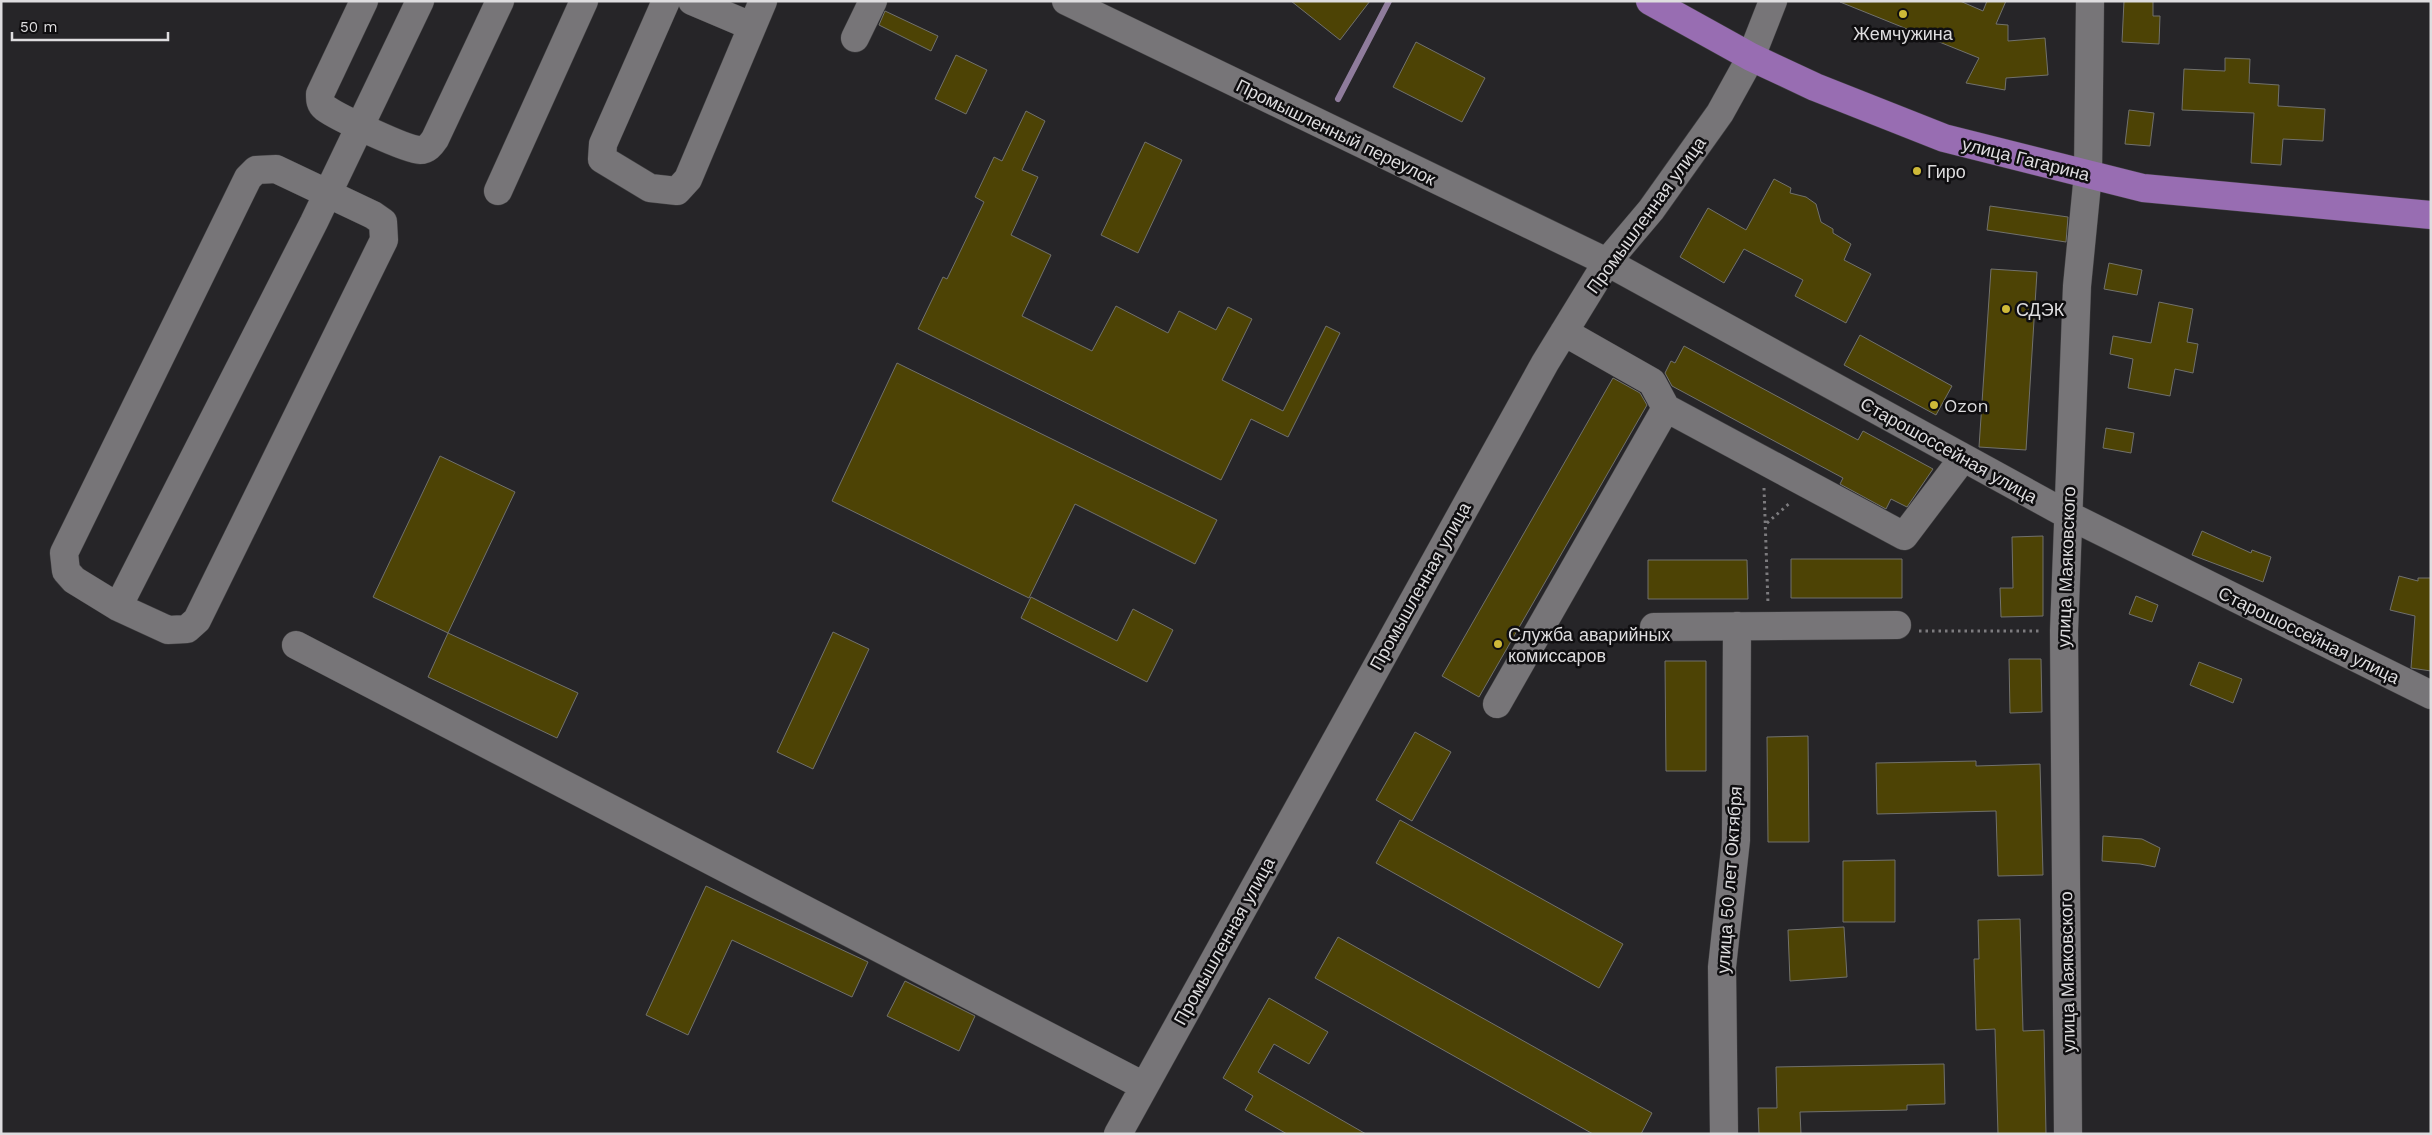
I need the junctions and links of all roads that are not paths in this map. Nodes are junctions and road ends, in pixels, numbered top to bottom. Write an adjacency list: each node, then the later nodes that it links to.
1 (364, 1): 16 (street)
2 (420, 1): 16 (street)
3 (500, 1): 16 (street)
4 (584, 1): 18 (street)
5 (666, 1): 13 (street)
6 (692, 1): 13 (street)
7 (763, 1): 13 (street)
8 (873, 1): 14 (street)
9 (1066, 1): 21 (street, Промышленный переулок)
10 (1650, 1): 15 (main road, улица Гагарина)
11 (1773, 1): 15 (street, Промышленная улица)
12 (2090, 1): 17 (street, улица Маяковского)
13 (751, 26)
14 (855, 38)
15 (1751, 57): 17 (main road, улица Гагарина); 21 (street, Промышленная улица)
16 (361, 126): 19 (street)
17 (2088, 174): 20 (main road, улица Гагарина); 25 (street, улица Маяковского)
18 (498, 191)
19 (328, 194): 26 (street); 26 (street); 26 (street)
20 (2431, 215)
21 (1607, 262): 22 (street, Промышленная улица); 24 (street, Старошоссейная улица)
22 (1564, 332): 23 (street); 33 (street, Промышленная улица)
23 (1666, 408): 24 (street); 32 (street)
24 (1963, 458): 25 (street, Старошоссейная улица)
25 (2068, 515): 31 (street, Старошоссейная улица); 36 (street, улица Маяковского)
26 (118, 607)
27 (1897, 625): 28 (street)
28 (1737, 626): 29 (street); 35 (street, улица 50 лет Октября)
29 (1654, 627)
30 (296, 645): 33 (street)
31 (2431, 695)
32 (1497, 704)
33 (1144, 1086): 34 (street, Промышленная улица)
34 (1118, 1134)
35 (1724, 1134)
36 (2068, 1134)

